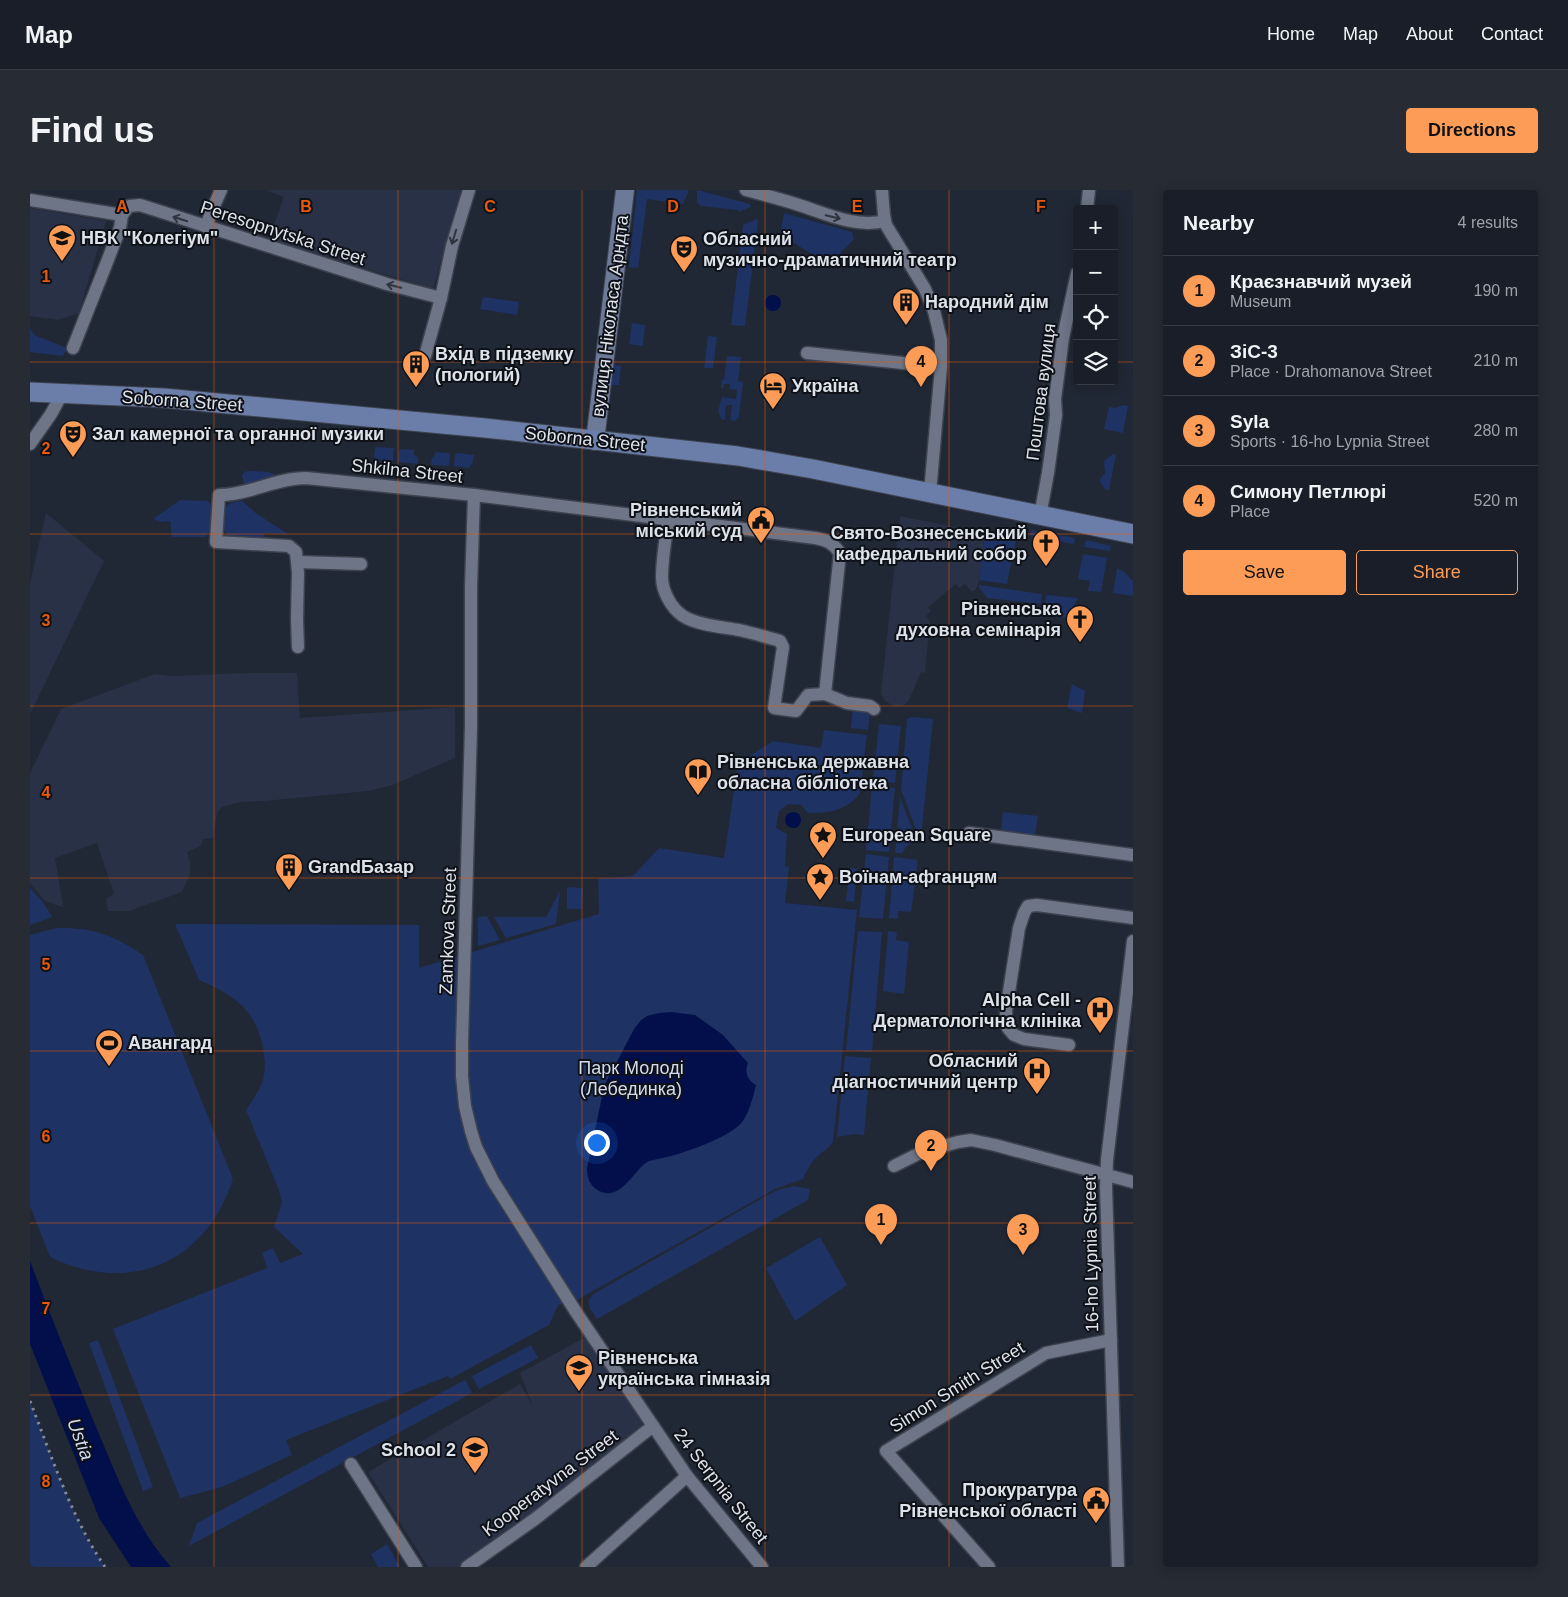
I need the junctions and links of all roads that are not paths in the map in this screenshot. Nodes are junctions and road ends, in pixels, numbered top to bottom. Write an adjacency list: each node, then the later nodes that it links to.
1 (221, 190): 11 (street)
2 (469, 190): 13 (street, one-way to 13)
3 (625, 190): 20 (street, вулиця Ніколаса Арндта)
4 (746, 190): 10 (street, one-way to 10)
5 (882, 190): 10 (street)
6 (1089, 190): 8 (street)
7 (30, 200): 9 (street)
8 (1087, 205)
9 (122, 215): 11 (street, Peresopnytska Street, one-way to 9); 14 (street)
10 (885, 221): 17 (street)
11 (206, 227): 13 (street, Peresopnytska Street, one-way to 11)
12 (1073, 291): 24 (street, Поштова вулиця)
13 (441, 298): 16 (street)
14 (73, 348)
15 (807, 352): 17 (street)
16 (425, 356)
17 (941, 367): 22 (street)
18 (30, 392): 19 (main road, Soborna Street)
19 (62, 394): 20 (main road, Soborna Street); 21 (street)
20 (595, 441): 22 (main road, Soborna Street)
21 (30, 444)
22 (930, 493): 24 (main road, Soborna Street)
23 (474, 495): 25 (street, Shkilna Street); 27 (street, Shkilna Street); 41 (street, Zamkova Street)
24 (1040, 516): 26 (main road, Soborna Street)
25 (668, 519): 30 (street, Shkilna Street); 30 (street)
26 (1133, 534)
27 (298, 562): 28 (street); 29 (street)
28 (361, 564)
29 (298, 647)
30 (825, 694): 31 (street)
31 (874, 709)
32 (969, 833): 33 (street)
33 (1133, 855)
34 (1133, 918): 36 (street)
35 (1133, 941): 38 (street, 16-ho Lypnia Street)
36 (1069, 1045)
37 (894, 1166): 38 (street)
38 (1107, 1174): 39 (street); 40 (street, 16-ho Lypnia Street)
39 (1133, 1182)
40 (1111, 1340): 48 (street, Simon Smith Street); 49 (street, 16-ho Lypnia Street)
41 (653, 1426): 43 (street, 24 Serpnia Street); 45 (street, Kooperatyvna Street)
42 (351, 1464): 44 (street)
43 (687, 1476): 46 (street); 47 (street, 24 Serpnia Street)
44 (416, 1567)
45 (467, 1567)
46 (586, 1567)
47 (762, 1567)
48 (989, 1567)
49 (1118, 1567)

